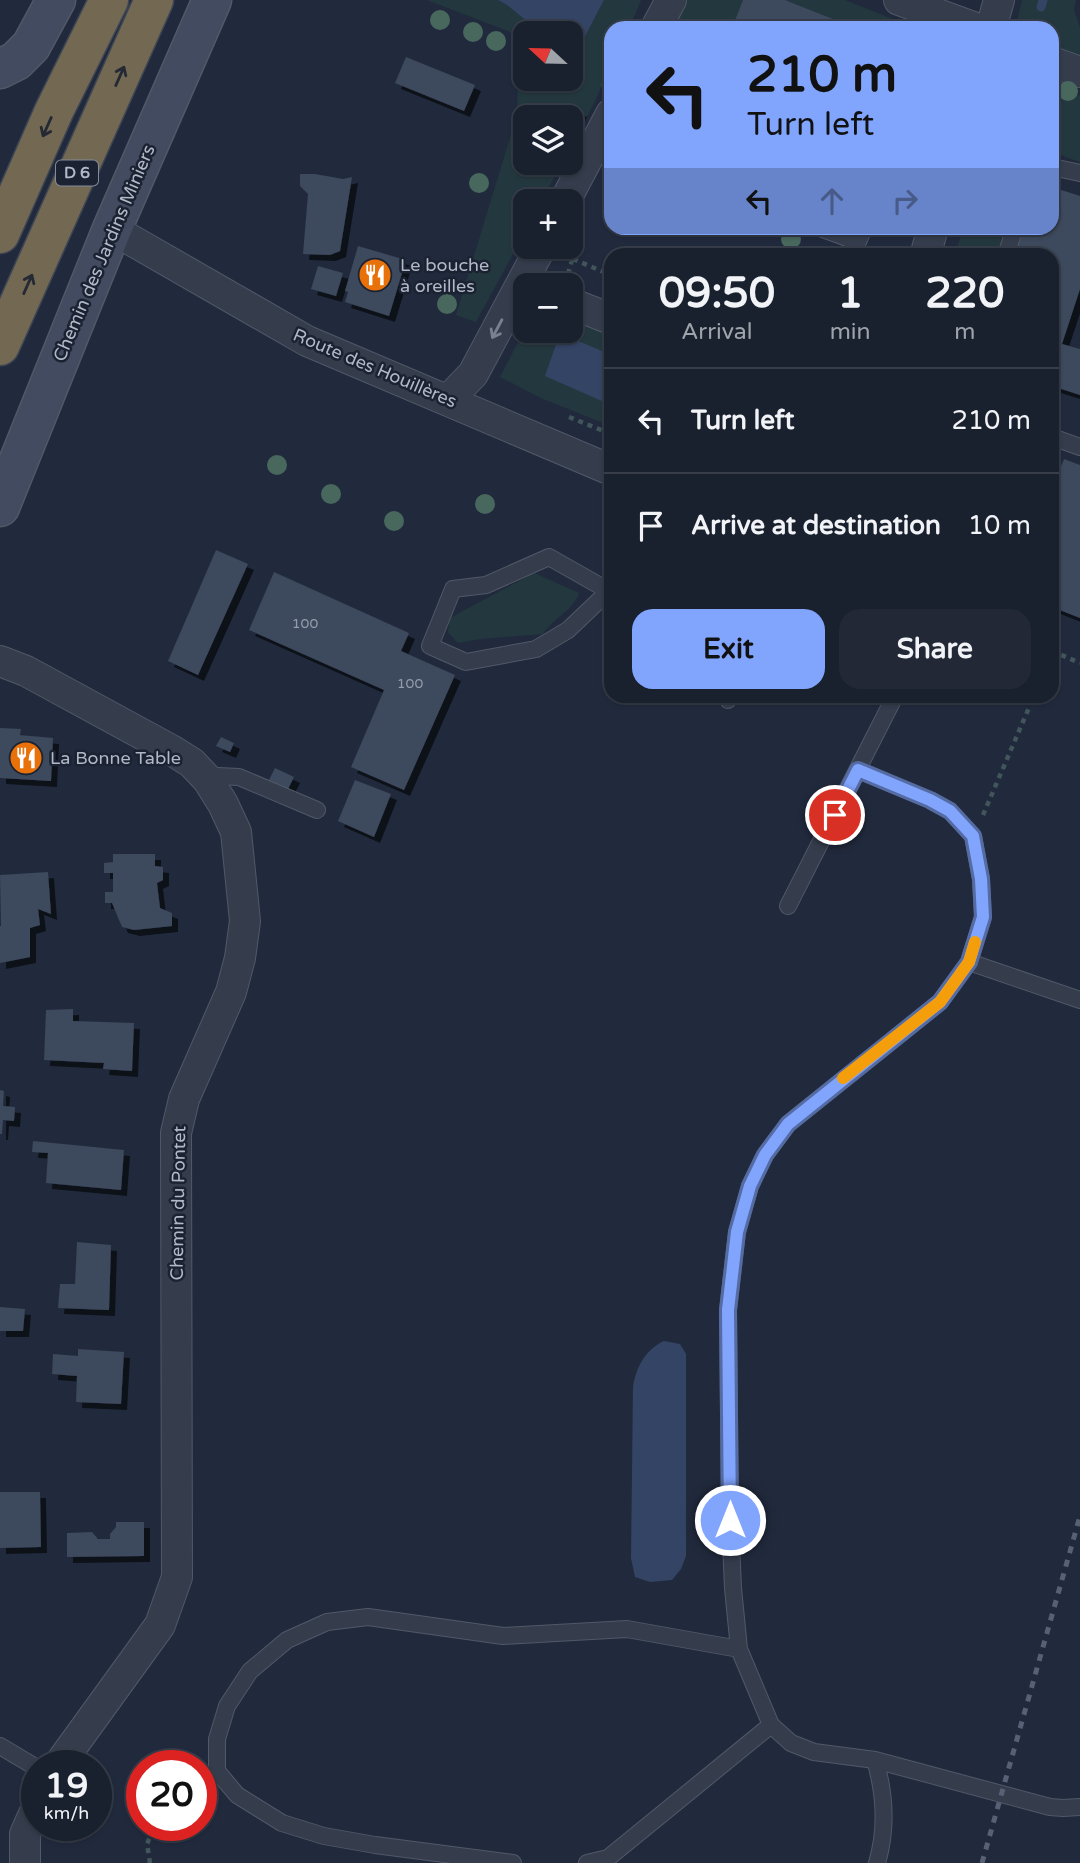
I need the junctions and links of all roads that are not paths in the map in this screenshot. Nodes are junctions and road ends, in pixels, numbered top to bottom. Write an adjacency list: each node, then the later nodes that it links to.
1 (56, 0): 12 (street)
2 (109, 0): 19 (highway, D 6, one-way to 19)
3 (154, 0): 27 (highway, D 6, one-way to 3)
4 (212, 0): 18 (street, Chemin des Jardins Miniers)
5 (671, 0): 8 (street)
6 (900, 0): 9 (street)
7 (999, 0): 10 (street)
8 (660, 21)
9 (957, 21)
10 (993, 21)
11 (1059, 64): 13 (street)
12 (0, 69)
13 (1080, 72)
14 (604, 127): 17 (street)
15 (1059, 168): 16 (lane)
16 (1080, 173)
17 (571, 189)
18 (112, 229): 28 (street, Route des Houillères); 32 (street, Chemin des Jardins Miniers)
19 (0, 234)
20 (839, 235): 21 (lane)
21 (861, 235)
22 (1013, 235): 23 (lane)
23 (1008, 248)
24 (513, 303): 28 (street, one-way to 28)
25 (583, 308): 26 (street)
26 (604, 316)
27 (0, 346)
28 (449, 400): 31 (street, Route des Houillères)
29 (1059, 440): 30 (lane)
30 (1080, 447)
31 (604, 467)
32 (0, 507)
33 (604, 587): 34 (lane)
34 (604, 596)
35 (0, 661): 38 (street, Chemin du Pontet)
36 (892, 703): 37 (lane)
37 (858, 770): 40 (lane); 41 (lane)
38 (208, 780): 39 (lane); 46 (street, Chemin du Pontet)
39 (317, 810)
40 (788, 906)
41 (969, 962): 42 (lane); 43 (lane)
42 (1080, 1000)
43 (738, 1649): 44 (lane); 52 (lane)
44 (771, 1725): 48 (lane); 53 (lane)
45 (0, 1746): 47 (lane)
46 (70, 1750)
47 (21, 1758)
48 (875, 1760): 49 (lane); 54 (lane)
49 (1080, 1807)
50 (25, 1841): 51 (street)
51 (25, 1863)
52 (513, 1863)
53 (587, 1863)
54 (877, 1863)

